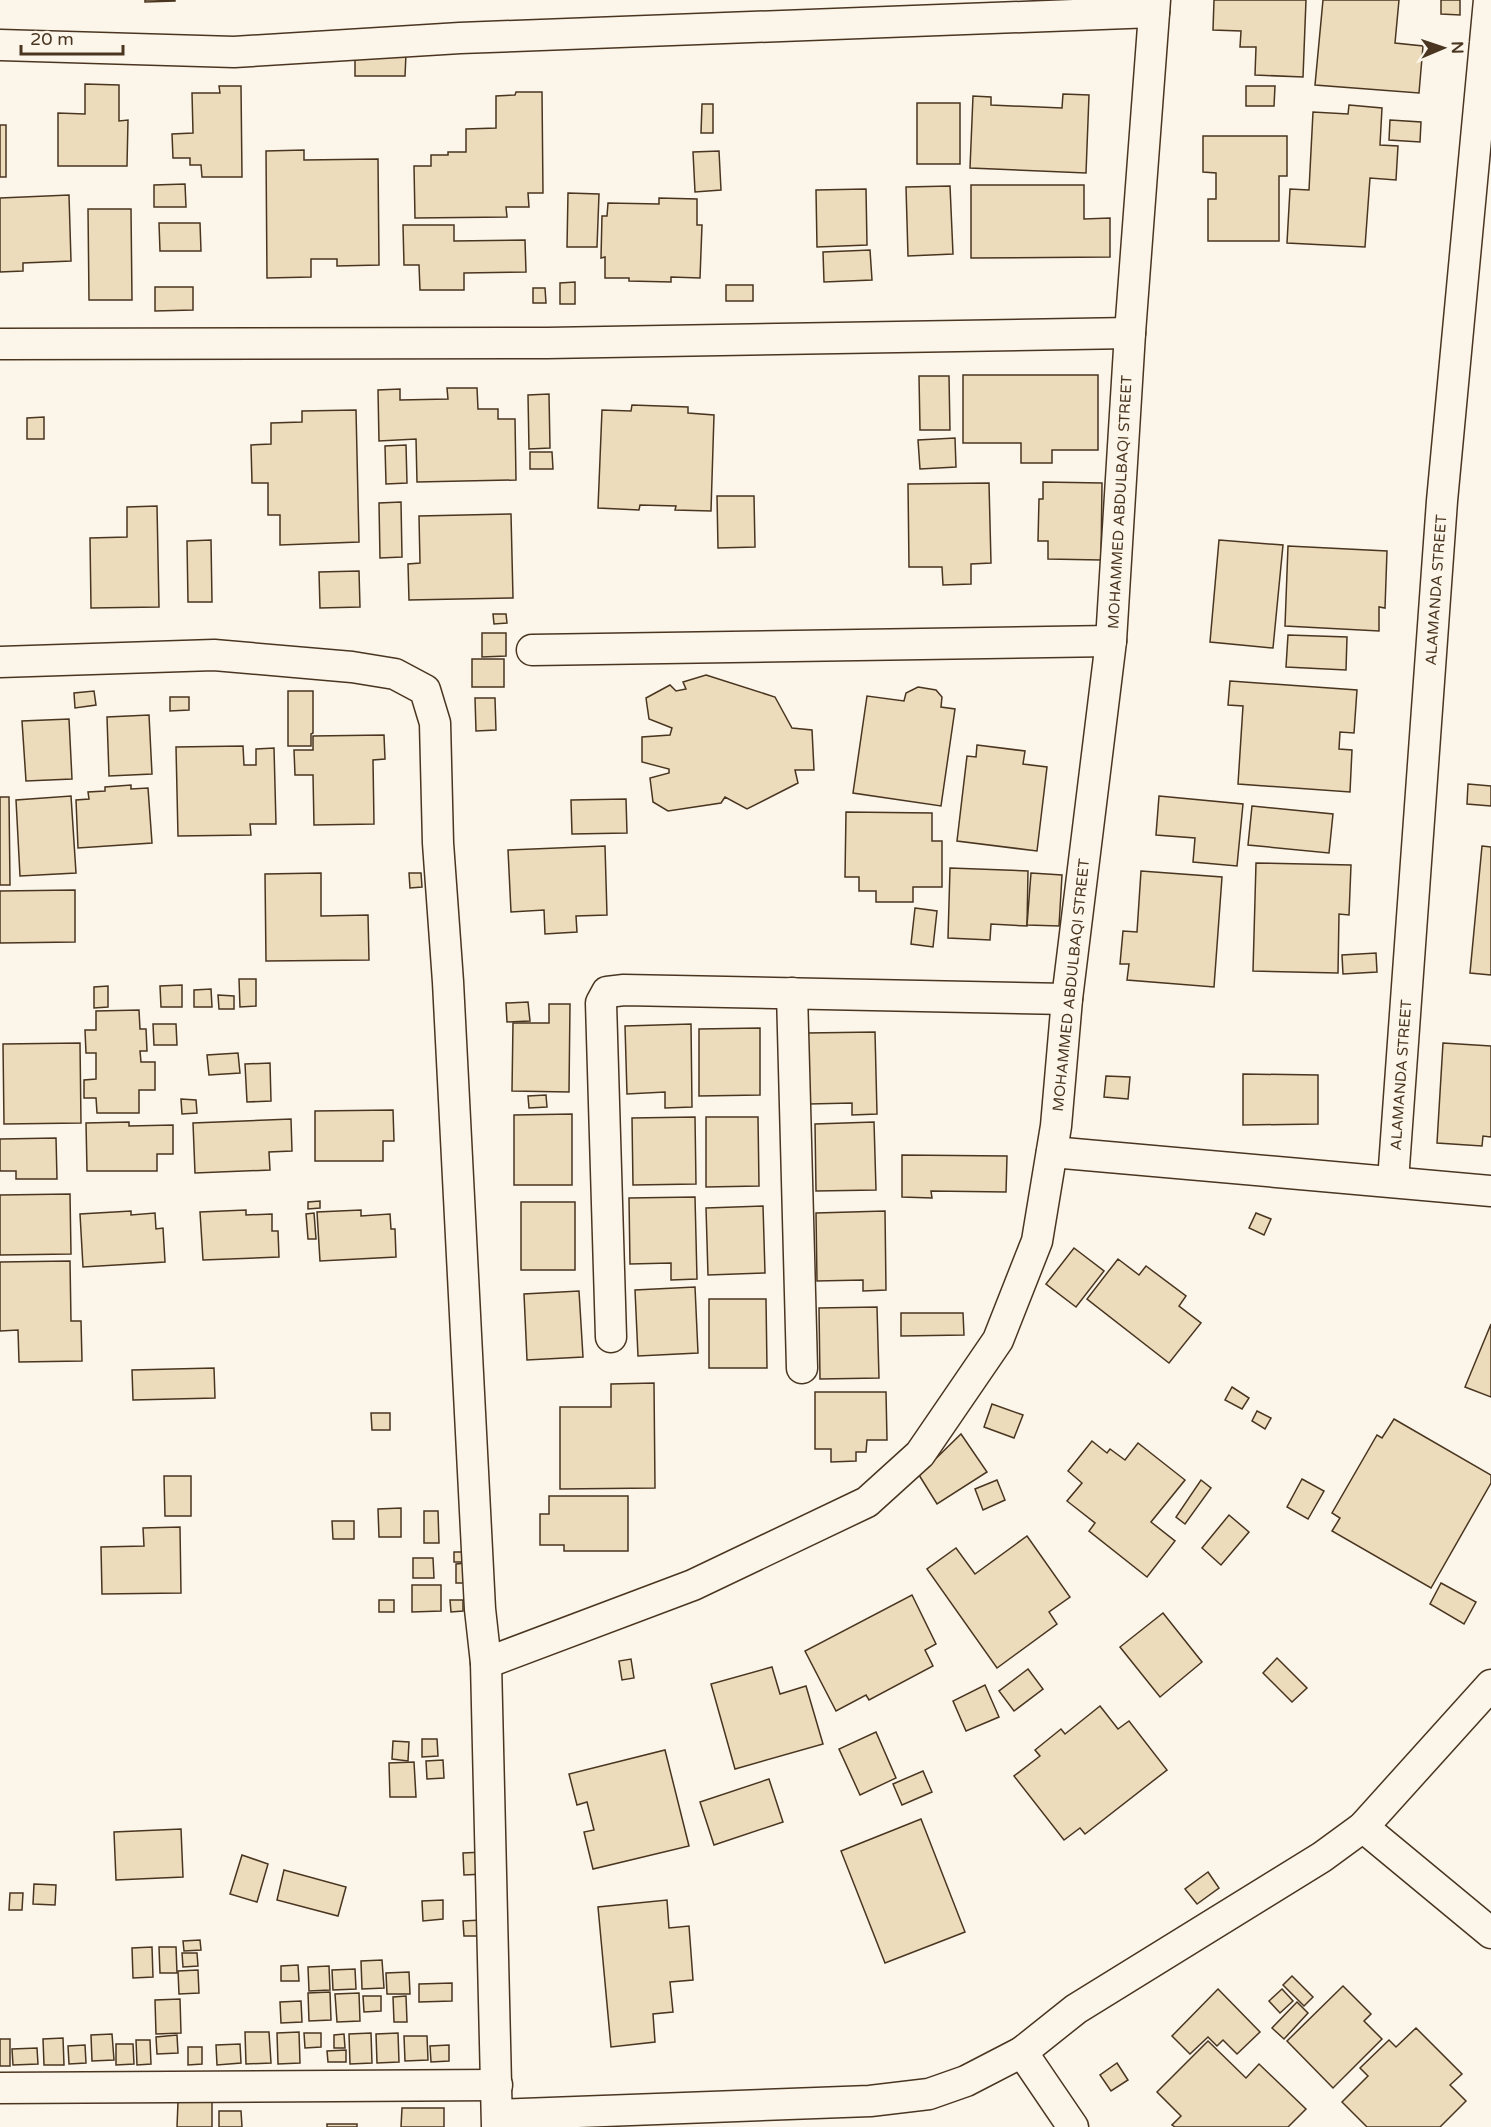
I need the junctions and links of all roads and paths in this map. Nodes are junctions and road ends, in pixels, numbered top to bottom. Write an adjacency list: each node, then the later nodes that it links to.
1 (1489, 0): 12 (street, ALAMANDA STREET)
2 (1155, 6): 3 (street); 4 (street, MOHAMMED ABDULBAQI STREET)
3 (0, 45)
4 (1130, 333): 5 (street); 6 (street, MOHAMMED ABDULBAQI STREET)
5 (0, 344)
6 (1111, 641): 7 (street); 10 (street, MOHAMMED ABDULBAQI STREET)
7 (532, 650)
8 (0, 662): 16 (street)
9 (792, 993): 10 (street); 14 (street); 15 (street)
10 (1067, 999): 11 (street, MOHAMMED ABDULBAQI STREET)
11 (1052, 1152): 12 (street); 16 (street, MOHAMMED ABDULBAQI STREET)
12 (1393, 1181): 13 (street)
13 (1491, 1191)
14 (611, 1337)
15 (802, 1368)
16 (486, 1663): 21 (street)
17 (1491, 1685): 18 (street)
18 (1363, 1827): 19 (street); 20 (street)
19 (1491, 1933)
20 (1022, 2052): 23 (street); 25 (street)
21 (496, 2085): 22 (street); 24 (street)
22 (0, 2088)
23 (870, 2114): 24 (street)
24 (497, 2121)
25 (1073, 2127)

